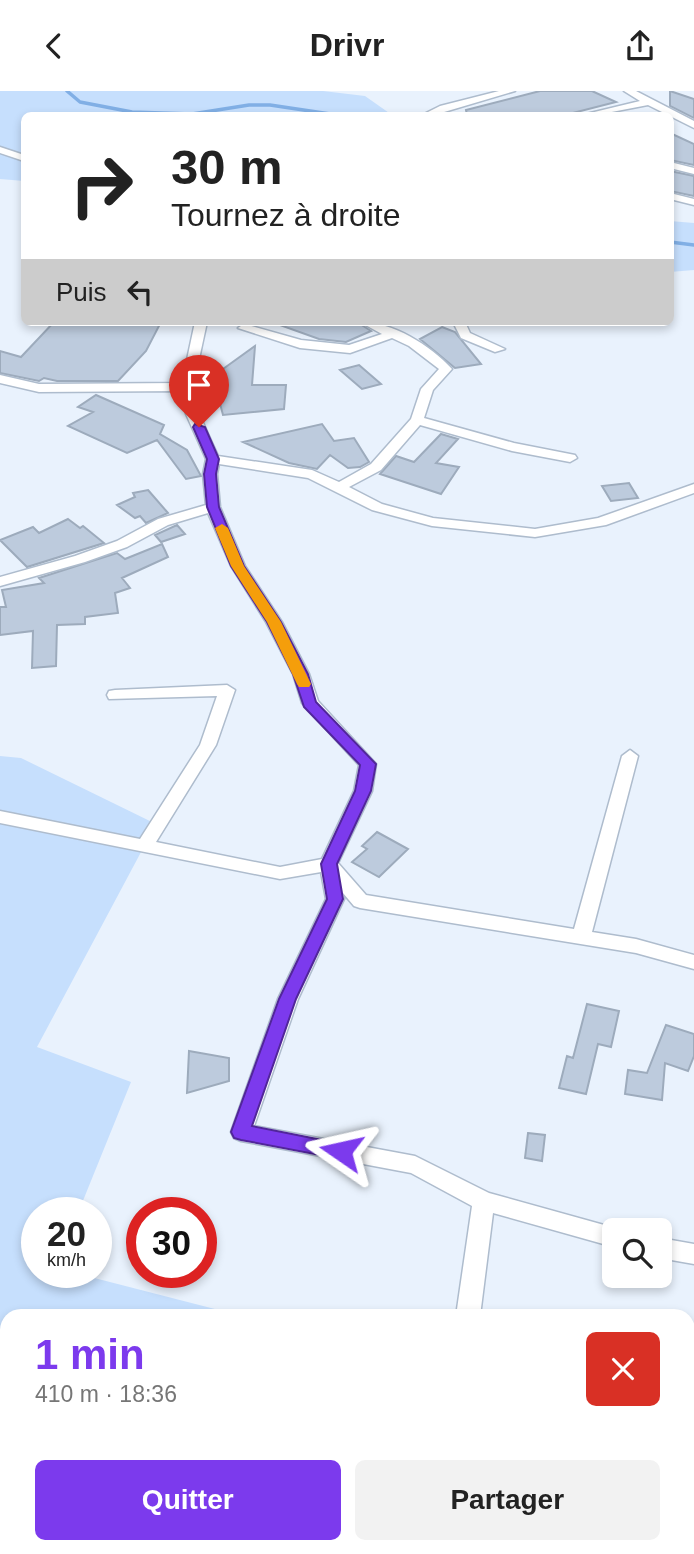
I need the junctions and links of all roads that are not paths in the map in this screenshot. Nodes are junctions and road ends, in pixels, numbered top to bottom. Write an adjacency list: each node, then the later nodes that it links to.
1 (510, 91): 4 (street)
2 (629, 91): 3 (street)
3 (649, 102): 7 (street); 8 (street)
4 (443, 108): 5 (street); 6 (street)
5 (434, 112)
6 (458, 112)
7 (598, 112)
8 (669, 112)
9 (674, 115): 10 (street)
10 (694, 125)
11 (0, 150): 12 (street)
12 (21, 157)
13 (674, 166): 14 (street)
14 (694, 171)
15 (674, 197): 16 (street)
16 (694, 202)
17 (200, 326): 24 (street)
18 (375, 326): 21 (street)
19 (461, 326): 22 (street)
20 (244, 328): 21 (street)
21 (392, 334): 25 (street)
22 (499, 349)
23 (0, 379): 24 (street)
24 (187, 387): 27 (street)
25 (417, 420): 26 (street); 28 (street)
26 (570, 458)
27 (213, 459): 28 (street); 30 (street)
28 (340, 487): 29 (street)
29 (694, 488)
30 (213, 507): 31 (street); 36 (street)
31 (0, 582)
32 (115, 695): 35 (street)
33 (630, 756): 37 (street)
34 (0, 817): 35 (street)
35 (144, 847): 36 (street)
36 (329, 864): 37 (street); 39 (street)
37 (581, 938): 38 (street)
38 (694, 962)
39 (484, 1201): 40 (street); 43 (street)
40 (602, 1234)
41 (672, 1250): 42 (street)
42 (694, 1254)
43 (469, 1309)

